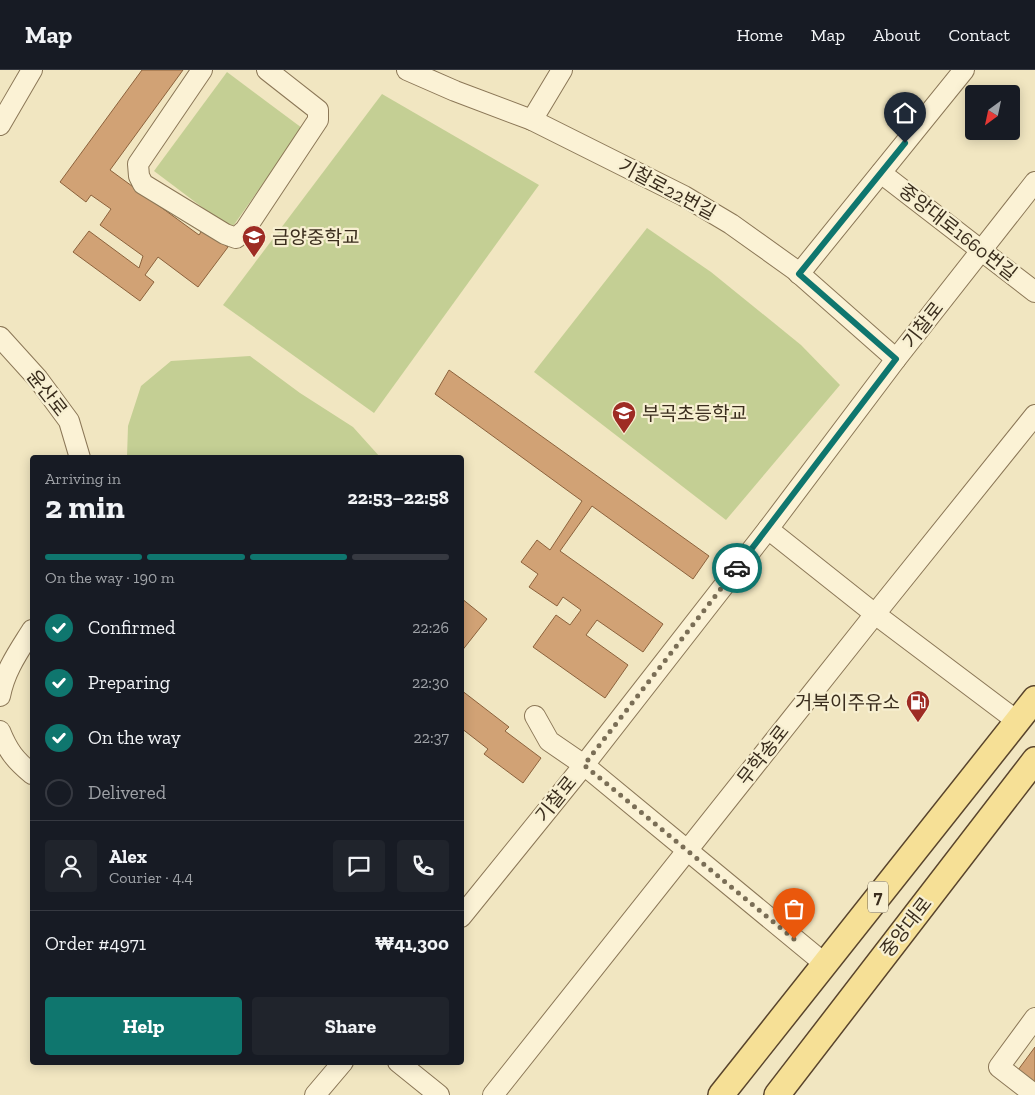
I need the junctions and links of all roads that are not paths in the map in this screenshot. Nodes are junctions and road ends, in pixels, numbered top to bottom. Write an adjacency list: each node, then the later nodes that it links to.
1 (32, 70): 8 (street)
2 (202, 70): 3 (street)
3 (267, 70)
4 (407, 70): 7 (street, 기찰로22번길)
5 (562, 70): 7 (street)
6 (964, 70): 9 (street)
7 (532, 120): 12 (street, 기찰로22번길)
8 (0, 125)
9 (881, 172): 11 (street, 중앙대로1660번길); 12 (street)
10 (1035, 182): 11 (street, 기찰로)
11 (981, 251): 13 (street, 중앙대로1660번길); 15 (street, 기찰로)
12 (799, 274): 15 (street, 기찰로22번길)
13 (1035, 292)
14 (0, 337): 17 (street, 윤산로)
15 (896, 359): 18 (street, 기찰로)
16 (1035, 415): 19 (street, 무학송로)
17 (79, 455)
18 (768, 529): 19 (street); 27 (street, 기찰로)
19 (875, 614): 24 (street); 29 (street, 무학송로)
20 (30, 633): 21 (street)
21 (0, 696)
22 (1035, 699): 24 (main road, 7)
23 (535, 716): 27 (street)
24 (1017, 722): 31 (main road, 7)
25 (0, 731): 28 (street)
26 (1035, 760): 39 (main road, 중앙대로 / 7)
27 (584, 765): 29 (street); 30 (street, 기찰로)
28 (30, 772)
29 (687, 851): 31 (street); 37 (street, 무학송로)
30 (464, 913)
31 (825, 964): 38 (main road, 7)
32 (1035, 1018): 40 (street)
33 (340, 1065): 35 (street)
34 (402, 1065): 36 (street)
35 (315, 1095)
36 (439, 1095)
37 (493, 1095)
38 (721, 1095)
39 (777, 1095)
40 (1035, 1095)

